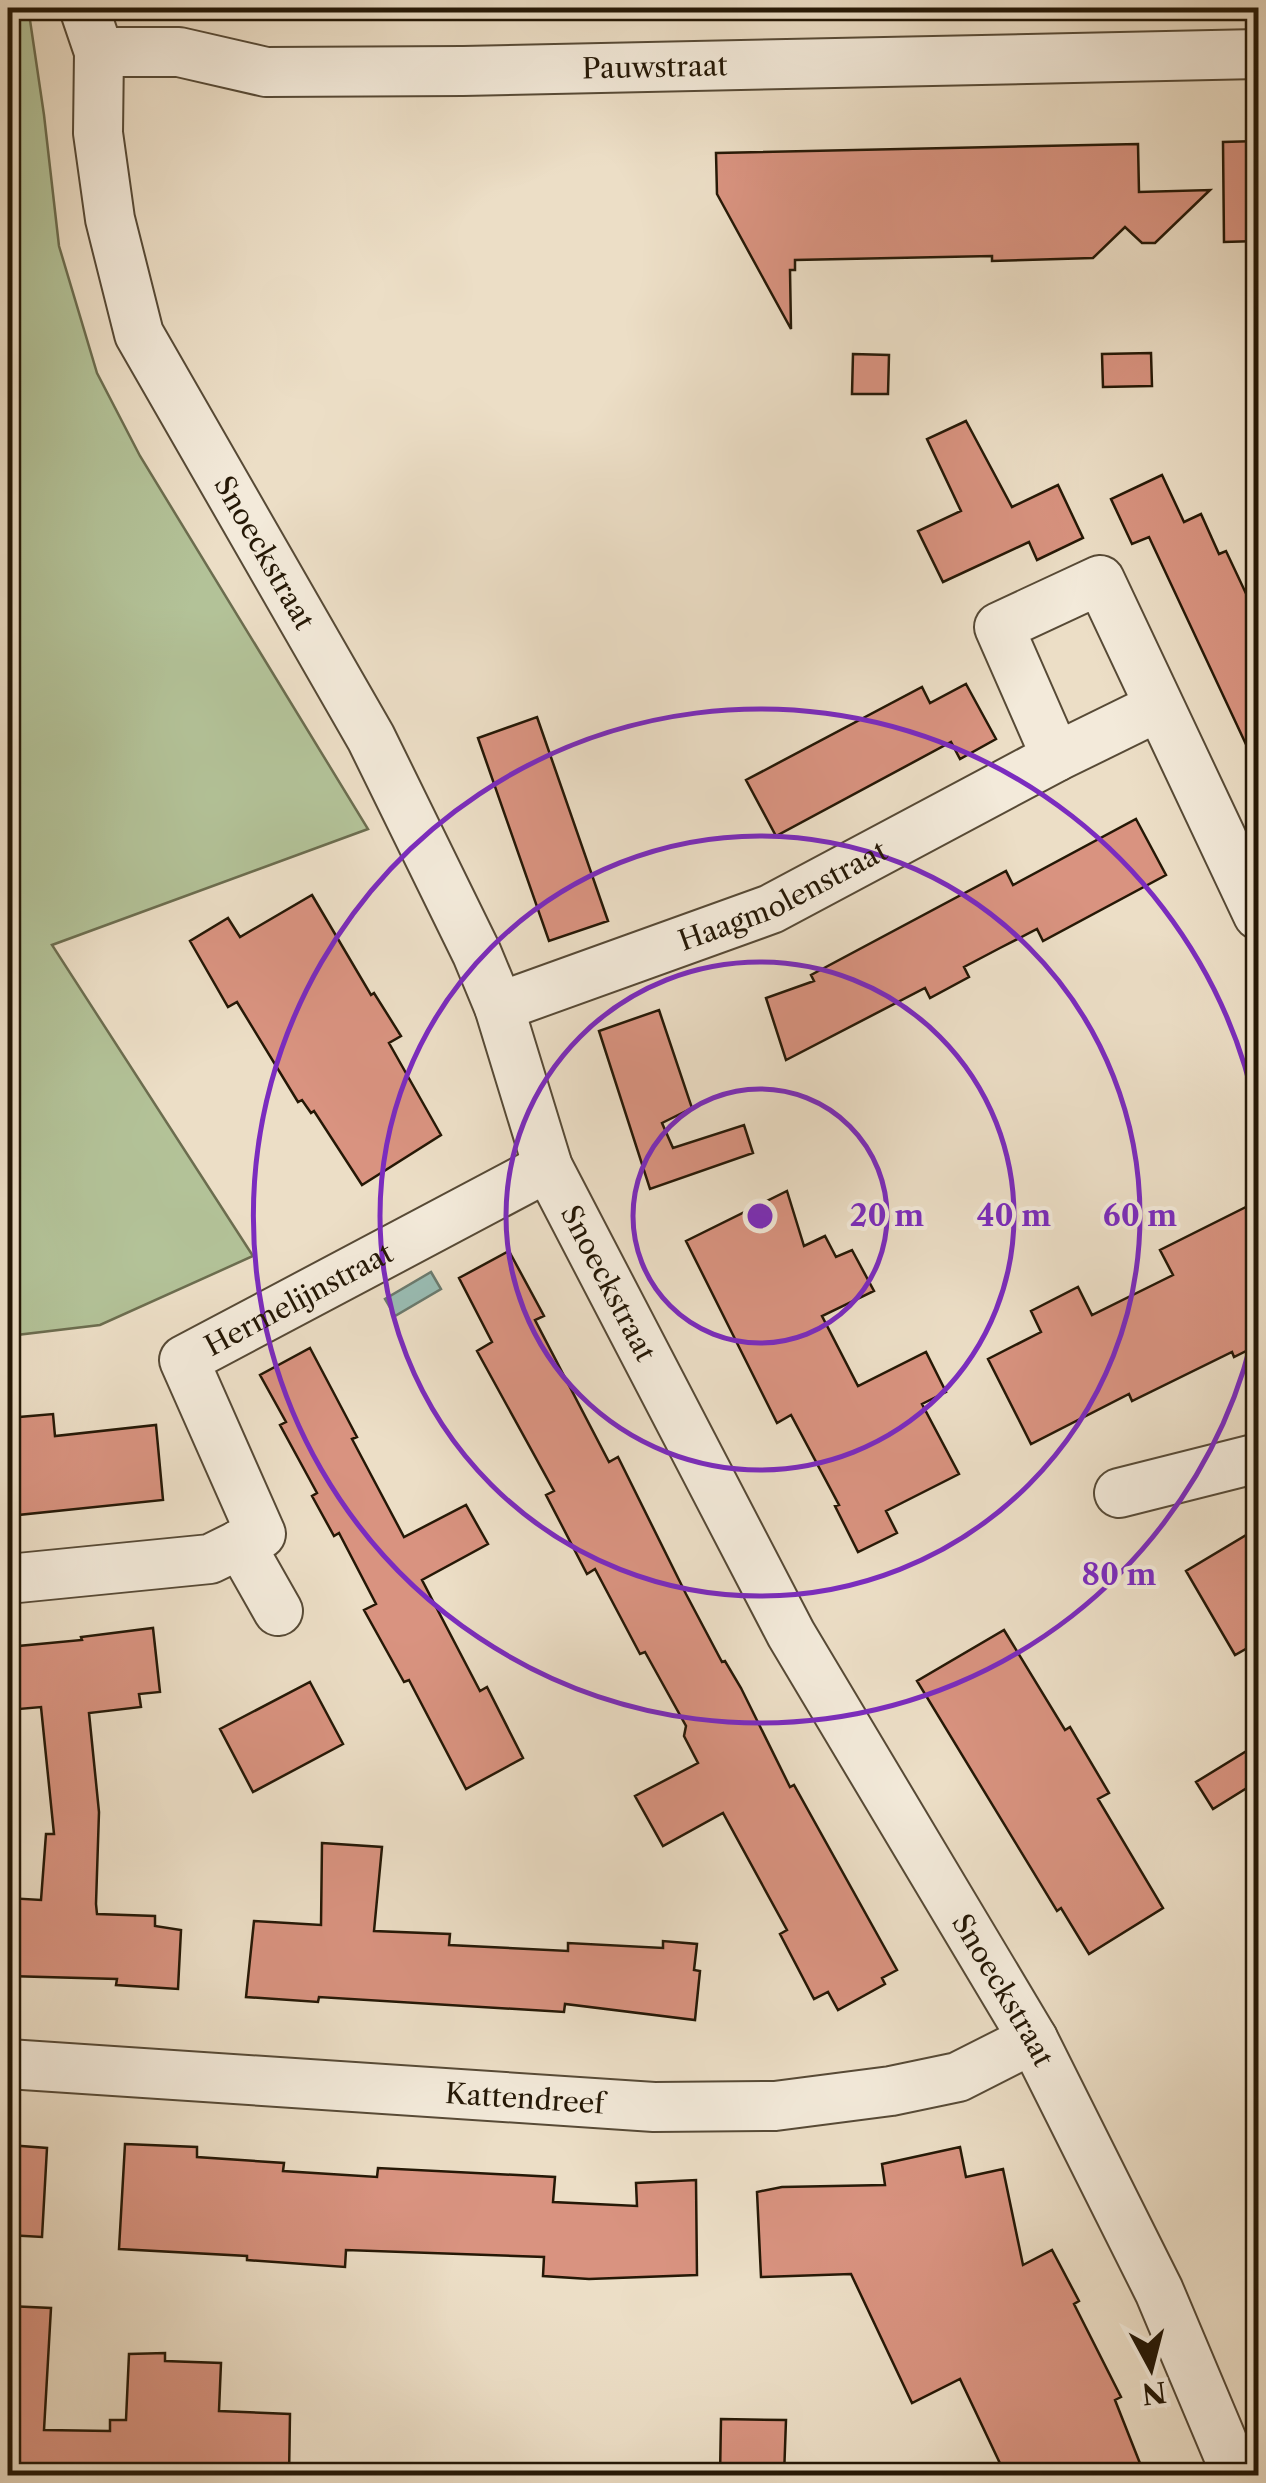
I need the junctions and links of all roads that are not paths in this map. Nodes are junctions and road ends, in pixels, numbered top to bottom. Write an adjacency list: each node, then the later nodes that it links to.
1 (84, 8): 2 (street)
2 (99, 52): 3 (street, Pauwstraat); 7 (street, Snoeckstraat)
3 (1258, 54)
4 (1158, 707): 5 (street, Haagmolenstraat); 5 (street); 6 (street)
5 (1056, 757): 7 (street, Haagmolenstraat)
6 (1258, 916)
7 (499, 1006): 8 (street, Snoeckstraat)
8 (548, 1167): 11 (street, Hermelijnstraat); 14 (street, Snoeckstraat)
9 (1258, 1458): 10 (street)
10 (1119, 1492)
11 (240, 1544): 12 (street); 13 (street)
12 (8, 1579)
13 (278, 1612)
14 (1033, 2039): 15 (street, Kattendreef); 16 (street, Snoeckstraat)
15 (8, 2064)
16 (1237, 2476)

